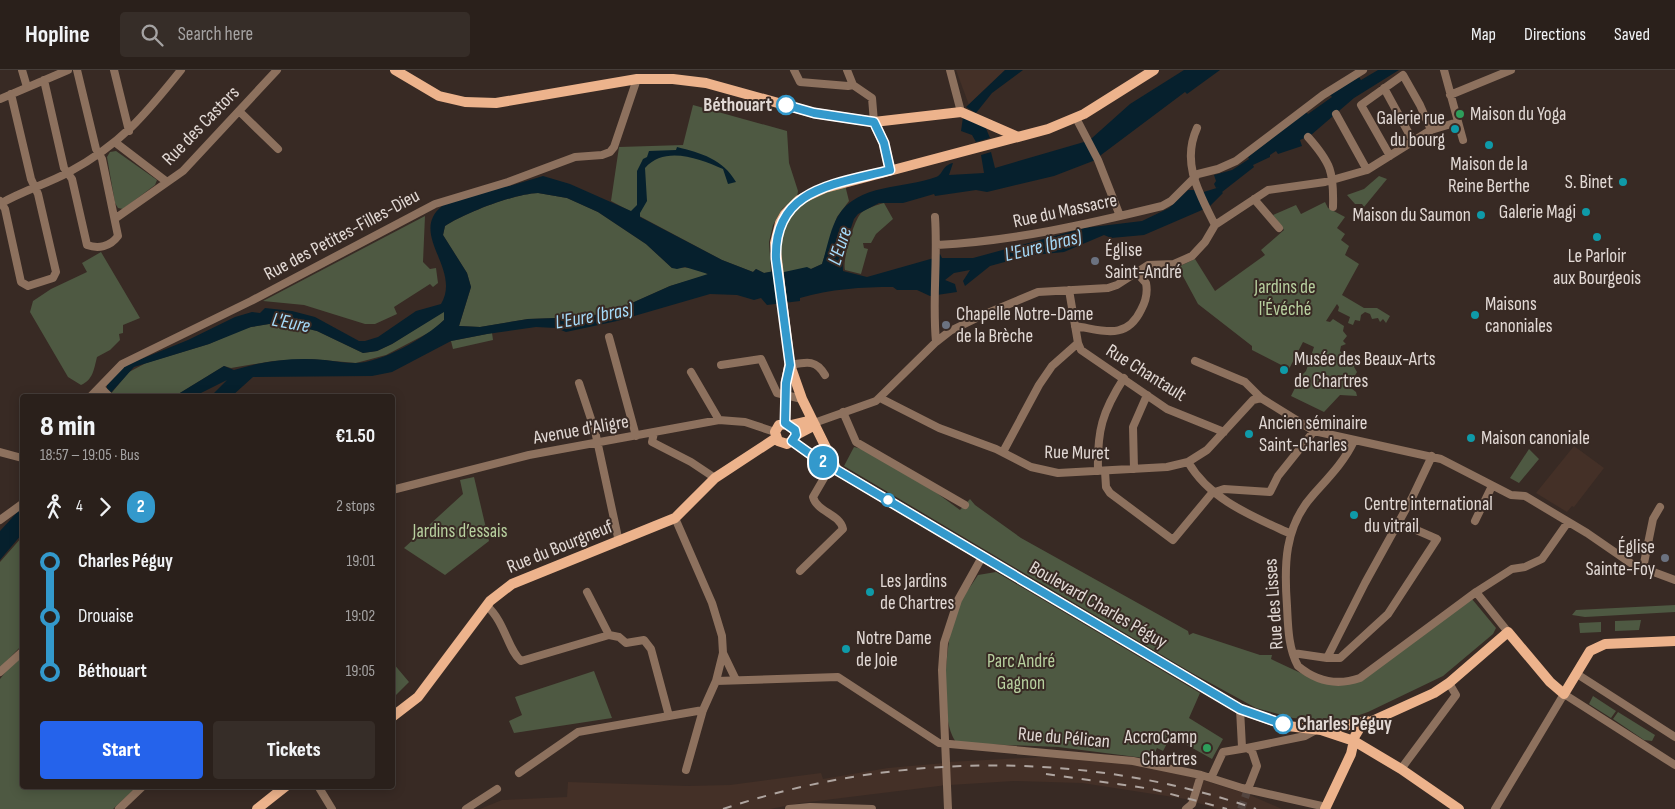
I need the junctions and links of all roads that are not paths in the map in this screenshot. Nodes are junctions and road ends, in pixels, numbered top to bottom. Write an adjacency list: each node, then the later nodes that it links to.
1 (22, 70): 18 (street)
2 (68, 70): 16 (street)
3 (77, 70): 38 (street)
4 (114, 70): 31 (street)
5 (181, 70): 31 (street)
6 (277, 70): 23 (street, Rue des Castors)
7 (396, 70): 15 (main road)
8 (794, 70): 17 (street)
9 (847, 70): 17 (street)
10 (950, 70): 24 (street)
11 (1153, 70): 26 (main road)
12 (1364, 70): 44 (street, Rue du Massacre)
13 (1444, 70): 21 (street)
14 (1511, 70): 21 (street)
15 (637, 78): 27 (main road); 69 (street, Rue des Petites-Filles-Dieu)
16 (44, 80): 18 (street); 42 (street)
17 (853, 84): 27 (street)
18 (27, 87): 20 (street)
19 (1384, 88): 30 (street); 34 (street); 39 (street)
20 (11, 94): 22 (street); 46 (street)
21 (1450, 95): 28 (street)
22 (0, 99)
23 (239, 111): 37 (street); 45 (street, Rue des Castors)
24 (963, 113): 27 (main road); 32 (main road)
25 (1336, 114): 41 (street)
26 (1076, 118): 32 (main road); 50 (street)
27 (874, 122): 40 (main road)
28 (1458, 122): 30 (street); 35 (street)
29 (1197, 128): 44 (street)
30 (1431, 130): 34 (street)
31 (129, 131): 36 (street)
32 (1018, 137): 40 (main road)
33 (1308, 137): 43 (street)
34 (1413, 140): 39 (street)
35 (1463, 140)
36 (116, 143): 38 (street); 45 (street, Rue des Castors)
37 (278, 149)
38 (99, 154): 42 (street); 52 (street)
39 (1390, 156): 41 (street)
40 (890, 170): 64 (main road)
41 (1367, 170): 43 (street)
42 (68, 172): 46 (street); 52 (street)
43 (1334, 180): 47 (street); 49 (street)
44 (1194, 181): 50 (street, Rue du Massacre); 53 (street)
45 (167, 182): 52 (street, Rue des Castors)
46 (35, 187): 48 (street); 48 (street)
47 (1254, 199): 53 (street); 54 (street)
48 (0, 203)
49 (1333, 207)
50 (1120, 216): 55 (street, Rue du Massacre)
51 (935, 217): 55 (street)
52 (116, 218)
53 (1215, 225): 56 (street)
54 (1278, 228)
55 (938, 248): 60 (street)
56 (1136, 272): 57 (street); 58 (street)
57 (1069, 290): 58 (street, Rue Chantault); 60 (street)
58 (1075, 326): 61 (street, Rue Chantault)
59 (609, 337): 85 (street)
60 (936, 342): 74 (street)
61 (1078, 344): 67 (street, Rue Chantault); 90 (street)
62 (1195, 361): 75 (street)
63 (721, 365): 73 (street)
64 (790, 365): 66 (street); 73 (main road); 76 (main road)
65 (691, 372): 78 (street)
66 (825, 375)
67 (1124, 378): 72 (street, Rue Chantault); 96 (street)
68 (579, 383): 88 (street)
69 (100, 387): 70 (street, Rue des Petites-Filles-Dieu); 71 (street)
70 (92, 394)
71 (107, 394)
72 (1147, 394): 82 (street, Rue Chantault); 95 (street)
73 (786, 396): 76 (street); 80 (main road)
74 (880, 398): 77 (street); 90 (street, Rue Muret)
75 (1261, 398): 81 (street); 82 (street, Rue Muret)
76 (802, 399): 79 (main road)
77 (843, 412): 79 (street); 102 (street)
78 (719, 420): 83 (street, Avenue d'Aligre); 84 (street, Avenue d'Aligre)
79 (814, 423): 80 (main road); 86 (main road); 94 (main road)
80 (788, 424): 84 (main road); 86 (main road)
81 (1314, 431): 87 (street); 100 (street)
82 (1224, 432): 93 (street, Rue Muret)
83 (654, 433): 85 (street, Avenue d'Aligre); 97 (street)
84 (776, 435): 86 (main road); 97 (main road)
85 (636, 436): 88 (street, Avenue d'Aligre)
86 (794, 438): 94 (main road, Boulevard Charles Péguy)
87 (1354, 441): 91 (street); 109 (street, Rue des Lisses)
88 (597, 443): 99 (street, Avenue d'Aligre); 110 (street)
89 (0, 452): 92 (street)
90 (1004, 452): 96 (street, Rue Muret)
91 (1432, 456): 98 (street); 107 (street)
92 (20, 457)
93 (1188, 462): 95 (street, Rue Muret); 100 (street)
94 (834, 468): 111 (main road, Boulevard Charles Péguy); 113 (street)
95 (1134, 469): 96 (street, Rue Muret)
96 (1101, 471): 100 (street)
97 (715, 478): 104 (main road)
98 (1492, 486): 106 (street); 108 (street)
99 (395, 489)
100 (1212, 493): 109 (street)
101 (20, 505): 105 (street)
102 (965, 505)
103 (1660, 507): 112 (street)
104 (676, 518): 110 (main road, Rue du Bourgneuf); 121 (street)
105 (0, 520)
106 (1475, 521)
107 (1398, 522): 124 (street); 124 (street)
108 (1568, 522): 112 (street); 116 (street)
109 (1291, 534): 122 (street, Rue des Lisses)
110 (619, 542): 117 (main road, Rue du Bourgneuf)
111 (982, 557): 131 (main road, Boulevard Charles Péguy); 139 (street)
112 (1643, 568): 114 (street)
113 (800, 571)
114 (1675, 580)
115 (586, 592): 119 (street)
116 (1476, 592): 118 (street); 122 (street, Rue des Lisses)
117 (487, 606): 119 (street); 133 (main road, Rue du Bourgneuf)
118 (1508, 632): 129 (main road); 130 (main road)
119 (609, 635): 134 (street)
120 (1675, 640): 126 (main road)
121 (723, 653): 127 (street); 128 (street)
122 (1293, 653): 124 (street)
123 (20, 654): 125 (street)
124 (1327, 658)
125 (0, 672)
126 (1577, 674): 130 (main road); 137 (street)
127 (736, 680): 128 (street); 139 (street)
128 (716, 681): 132 (street)
129 (1449, 684): 135 (main road); 141 (street)
130 (1564, 694): 142 (street); 162 (street)
131 (1240, 709): 136 (main road, Boulevard Charles Péguy); 140 (street)
132 (703, 710): 134 (street); 143 (street)
133 (395, 715)
134 (669, 716): 144 (street)
135 (1370, 720): 136 (main road); 138 (main road)
136 (1318, 730): 138 (main road, Boulevard Charles Péguy); 140 (street)
137 (1675, 737)
138 (1354, 742): 152 (main road); 161 (main road, Boulevard Charles Péguy)
139 (944, 744): 145 (street, Rue du Pélican); 159 (street)
140 (1244, 748): 146 (street); 151 (street)
141 (1404, 765)
142 (1675, 765)
143 (686, 770)
144 (519, 773)
145 (1201, 775): 146 (street, Rue du Pélican); 160 (street)
146 (1211, 778): 151 (street, Rue du Pélican)
147 (140, 789): 153 (street)
148 (282, 789): 154 (main road)
149 (320, 789): 155 (street)
150 (497, 789): 156 (street)
151 (1248, 789): 152 (street, Rue du Pélican)
152 (1325, 808)
153 (120, 809)
154 (256, 809)
155 (332, 809)
156 (466, 809)
157 (789, 809): 158 (street)
158 (872, 809)
159 (948, 809)
160 (1186, 809)
161 (1459, 809)
162 (1495, 809)

